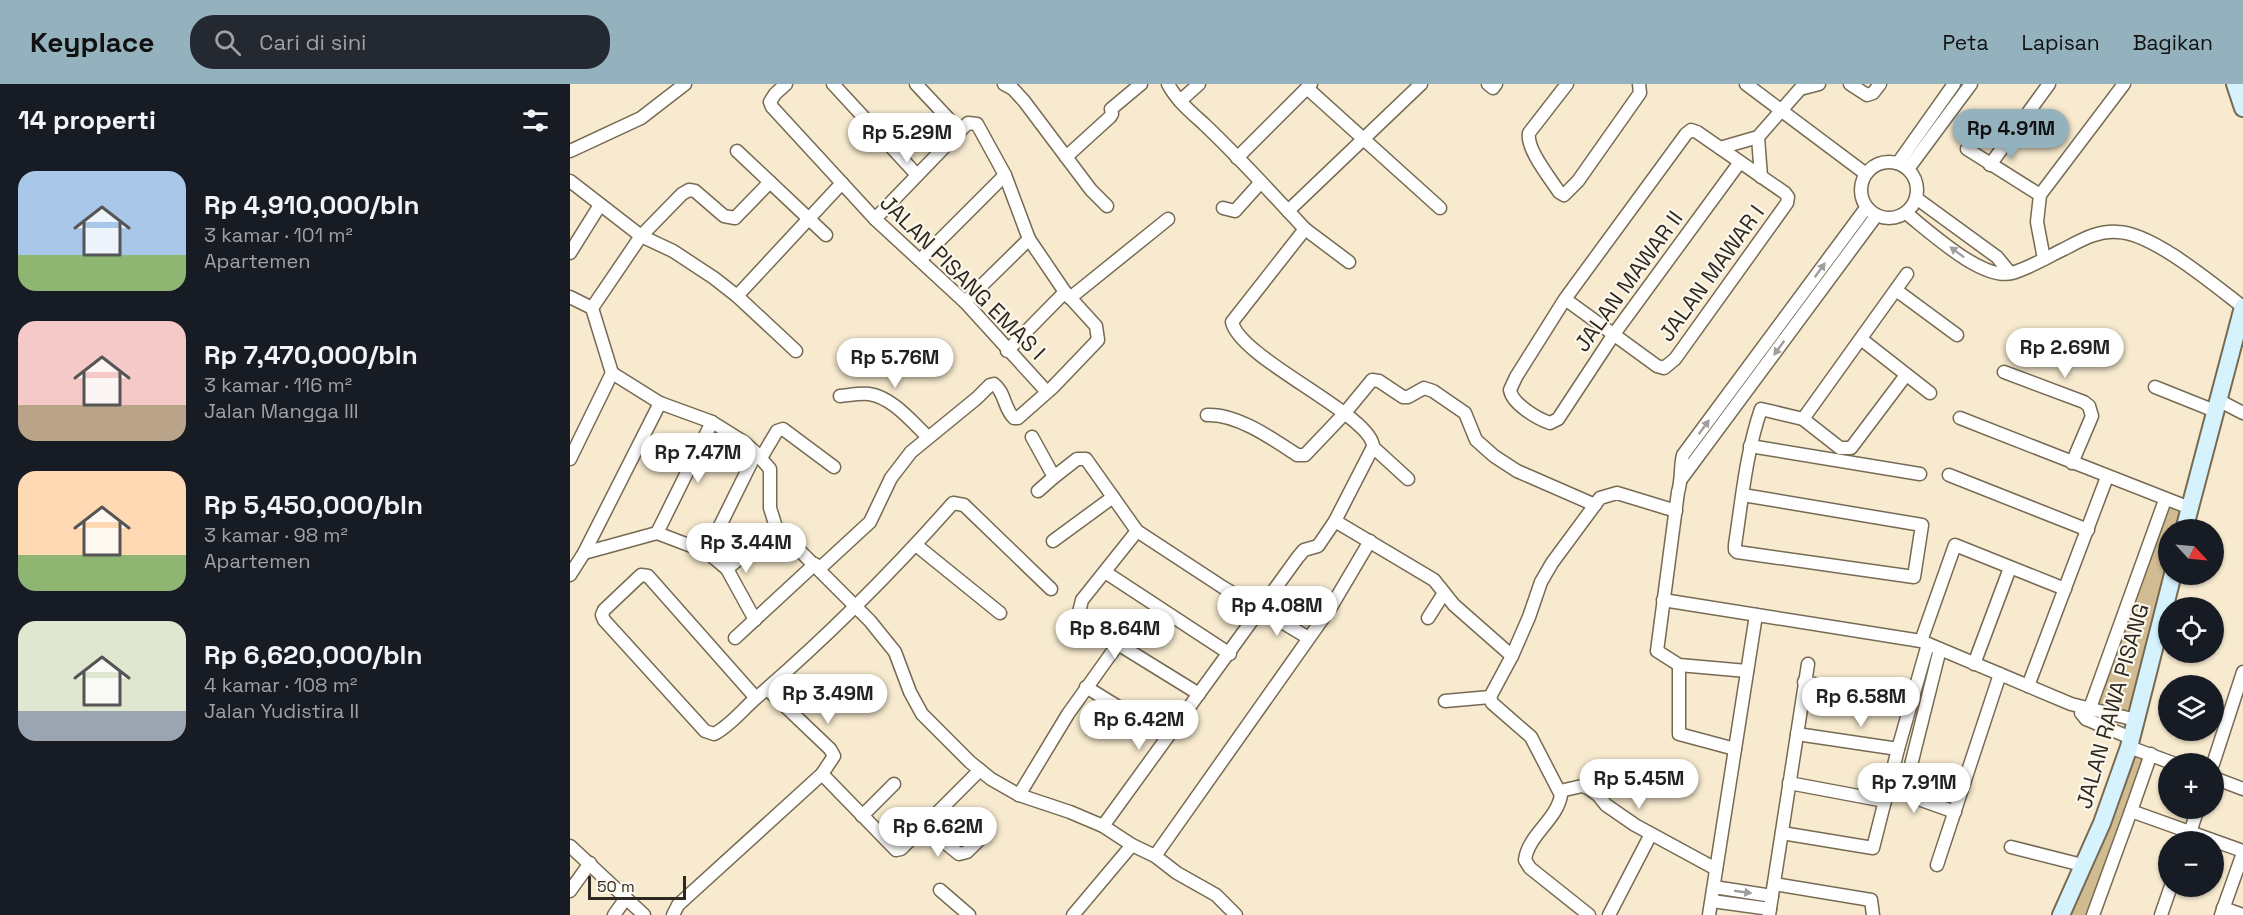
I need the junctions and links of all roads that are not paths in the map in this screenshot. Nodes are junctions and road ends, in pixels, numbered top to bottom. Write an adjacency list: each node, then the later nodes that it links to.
1 (685, 84): 31 (street)
2 (786, 84): 47 (street, JALAN PISANG EMAS I)
3 (834, 84): 41 (street)
4 (916, 84): 28 (street)
5 (1004, 84): 35 (street)
6 (1141, 84): 35 (street)
7 (1168, 84): 25 (street)
8 (1199, 84): 25 (street)
9 (1421, 84): 30 (street)
10 (1488, 84): 11 (street)
11 (1496, 84)
12 (1567, 84): 24 (street)
13 (1746, 84): 27 (street)
14 (1819, 84): 23 (street)
15 (1850, 84): 16 (street)
16 (1880, 84)
17 (1954, 84): 39 (street)
18 (1971, 84): 39 (street)
19 (2049, 84): 38 (street)
20 (2124, 84): 48 (street)
21 (2235, 84): 26 (street)
22 (1309, 86): 30 (street); 36 (street)
23 (1799, 87): 27 (street)
24 (1640, 88)
25 (1180, 101): 36 (street)
26 (2243, 108)
27 (1781, 110): 29 (street); 40 (street)
28 (960, 131): 41 (street); 42 (street)
29 (1758, 137): 32 (street); 43 (street)
30 (1362, 138): 53 (street); 54 (street)
31 (571, 148)
32 (1720, 148): 37 (street, JALAN MAWAR I); 74 (street, JALAN MAWAR I)
33 (1967, 149): 38 (street)
34 (736, 151): 45 (street)
35 (1066, 157): 51 (street)
36 (1236, 158): 46 (street)
37 (1740, 162): 43 (street, JALAN MAWAR I); 78 (street, JALAN MAWAR II)
38 (1990, 165): 48 (street)
39 (1903, 166): 40 (street); 49 (street)
40 (1866, 174): 55 (street)
41 (917, 175): 58 (street)
42 (1005, 175): 63 (street); 66 (street)
43 (1761, 177): 78 (street, JALAN MAWAR I)
44 (570, 181): 50 (street)
45 (770, 182): 57 (street); 62 (street)
46 (1261, 182): 52 (street); 54 (street)
47 (842, 183): 57 (street); 58 (street, JALAN PISANG EMAS I)
48 (2040, 195): 65 (street)
49 (1916, 198): 56 (street); 68 (street)
50 (600, 205): 62 (street); 64 (street)
51 (1107, 206)
52 (1223, 208)
53 (1440, 208)
54 (1288, 211): 60 (street)
55 (1871, 212): 56 (street); 90 (street, one-way to 90); 112 (street, one-way to 55)
56 (1906, 213): 68 (street, one-way to 56)
57 (809, 219): 61 (street); 72 (street)
58 (875, 219): 66 (street, JALAN PISANG EMAS I)
59 (1168, 219): 71 (street)
60 (1305, 229): 67 (street); 95 (street)
61 (826, 235)
62 (641, 236): 72 (street); 77 (street)
63 (1029, 239): 71 (street); 75 (street)
64 (570, 253)
65 (2044, 259): 68 (street); 76 (street)
66 (920, 261): 75 (street, JALAN PISANG EMAS I)
67 (1349, 262)
68 (2010, 273)
69 (1908, 274): 70 (street)
70 (1896, 290): 79 (street); 80 (street)
71 (1068, 295): 82 (street); 87 (street)
72 (737, 296): 81 (street)
73 (570, 297): 77 (street)
74 (1565, 298): 78 (street); 78 (street, JALAN MAWAR II)
75 (965, 302): 82 (street, JALAN PISANG EMAS I)
76 (2243, 307): 92 (street)
77 (592, 308): 84 (street)
78 (1614, 334)
79 (1957, 336)
80 (1861, 339): 85 (street); 98 (street)
81 (796, 351)
82 (1007, 351): 87 (street, JALAN PISANG EMAS I)
83 (2004, 372): 106 (street)
84 (612, 373): 91 (street); 105 (street)
85 (1906, 375): 88 (street); 98 (street)
86 (2155, 387): 92 (street)
87 (1047, 392): 100 (street)
88 (1930, 393)
89 (840, 396): 100 (street)
90 (1741, 400): 93 (street); 112 (street)
91 (660, 403): 99 (street); 131 (street)
92 (2216, 406): 94 (street); 119 (street)
93 (1761, 409): 98 (street); 102 (street)
94 (2243, 413)
95 (1344, 414): 96 (street); 103 (street); 118 (street)
96 (1208, 415)
97 (1960, 418): 106 (street)
98 (1803, 419)
99 (712, 422): 104 (street); 126 (street)
100 (928, 437): 132 (street)
101 (1032, 437): 110 (street)
102 (1750, 446): 108 (street); 115 (street)
103 (1372, 447): 113 (street); 122 (street)
104 (758, 456): 107 (street); 123 (street); 130 (street)
105 (570, 459)
106 (2072, 463): 111 (street)
107 (834, 468)
108 (1920, 474)
109 (1949, 475): 124 (street)
110 (1054, 477): 114 (street); 116 (street)
111 (2108, 477): 117 (street); 124 (street)
112 (1682, 478): 120 (street)
113 (1408, 479)
114 (1038, 491)
115 (1743, 495): 115 (street)
116 (1113, 497): 125 (street); 127 (street)
117 (2165, 500): 119 (street); 169 (street)
118 (1595, 505): 120 (street); 153 (street)
119 (2190, 508): 121 (street)
120 (1676, 511): 141 (street)
121 (2187, 519)
122 (1335, 521): 128 (street); 143 (street)
123 (776, 527): 132 (street); 134 (street)
124 (2088, 530): 139 (street)
125 (1137, 531): 135 (street); 143 (street)
126 (657, 533): 130 (street); 131 (street)
127 (1053, 541)
128 (1370, 541): 140 (street); 148 (street)
129 (916, 545): 138 (street); 142 (street); 144 (street)
130 (707, 552): 134 (street)
131 (584, 553): 136 (street)
132 (817, 566): 142 (street); 147 (street)
133 (2010, 568): 139 (street); 151 (street); 155 (street)
134 (727, 569): 147 (street)
135 (1105, 572): 150 (street); 152 (street)
136 (570, 575)
137 (2170, 585): 170 (street, JALAN RAWA PISANG)
138 (1051, 589)
139 (2065, 589): 161 (street)
140 (1444, 593): 146 (street); 153 (street)
141 (1663, 600): 145 (street); 156 (street)
142 (855, 606): 163 (street); 179 (street)
143 (1261, 610): 148 (street); 152 (street)
144 (1000, 613)
145 (1756, 615): 151 (street); 157 (street)
146 (1428, 618)
147 (755, 620): 149 (street)
148 (1307, 637): 202 (street)
149 (735, 638)
150 (1118, 644): 162 (street); 164 (street)
151 (1929, 645): 155 (street); 168 (street); 189 (street)
152 (1230, 654): 164 (street)
153 (1512, 656): 165 (street)
154 (1808, 664): 160 (street)
155 (1974, 664): 159 (street)
156 (1679, 665): 157 (street); 174 (street)
157 (1747, 671): 174 (street)
158 (2243, 672): 176 (street)
159 (2000, 675): 161 (street); 189 (street)
160 (1804, 682): 168 (street); 171 (street)
161 (2028, 686): 169 (street)
162 (1086, 687): 172 (street); 186 (street)
163 (767, 689): 166 (street); 180 (street)
164 (1199, 694): 172 (street)
165 (1490, 697): 167 (street); 185 (street)
166 (756, 698): 166 (street)
167 (1445, 701)
168 (1911, 702): 175 (street)
169 (2088, 713): 170 (street); 173 (street)
170 (2136, 720): 173 (street, JALAN RAWA PISANG)
171 (1797, 734): 175 (street); 182 (street)
172 (1167, 737): 192 (street)
173 (2130, 742): 177 (street); 205 (street, JALAN RAWA PISANG)
174 (1735, 749): 206 (street)
175 (1898, 749): 187 (street)
176 (2217, 753)
177 (2151, 754): 178 (street); 188 (street)
178 (2158, 757)
179 (980, 770): 186 (street); 191 (street)
180 (822, 774): 190 (street); 218 (street)
181 (2224, 782): 184 (street)
182 (1789, 783): 187 (street); 194 (street)
183 (894, 784): 190 (street)
184 (2243, 789)
185 (1560, 790): 195 (street); 222 (street)
186 (1019, 795): 192 (street)
187 (1885, 801): 194 (street)
188 (2131, 811): 193 (street); 227 (street)
189 (1955, 812): 204 (street)
190 (862, 816): 191 (street)
191 (923, 825): 196 (street)
192 (1103, 826): 197 (street)
193 (2176, 831)
194 (1782, 833): 209 (street)
195 (1651, 834): 206 (street); 223 (street)
196 (983, 836)
197 (1132, 845): 202 (street); 220 (street)
198 (570, 846): 203 (street)
199 (2011, 847): 205 (street)
200 (2224, 847): 201 (street)
201 (2243, 852): 215 (street)
202 (1155, 856): 221 (street)
203 (590, 863): 210 (street); 212 (street)
204 (1936, 865)
205 (2082, 865): 226 (street, JALAN RAWA PISANG)
206 (1716, 869): 207 (street)
207 (1714, 887): 209 (street, one-way to 209); 213 (street)
208 (939, 890): 219 (street)
209 (1773, 890): 214 (street); 225 (street)
210 (570, 891)
211 (2167, 897): 228 (street)
212 (626, 898): 216 (street); 217 (street)
213 (1712, 901): 214 (street); 224 (street)
214 (1770, 912)
215 (2222, 912): 229 (street)
216 (614, 915)
217 (644, 915)
218 (673, 915)
219 (969, 915)
220 (1073, 915)
221 (1236, 915)
222 (1589, 915)
223 (1609, 915)
224 (1709, 915)
225 (1873, 915)
226 (2061, 915)
227 (2093, 915)
228 (2161, 915)
229 (2243, 915)

